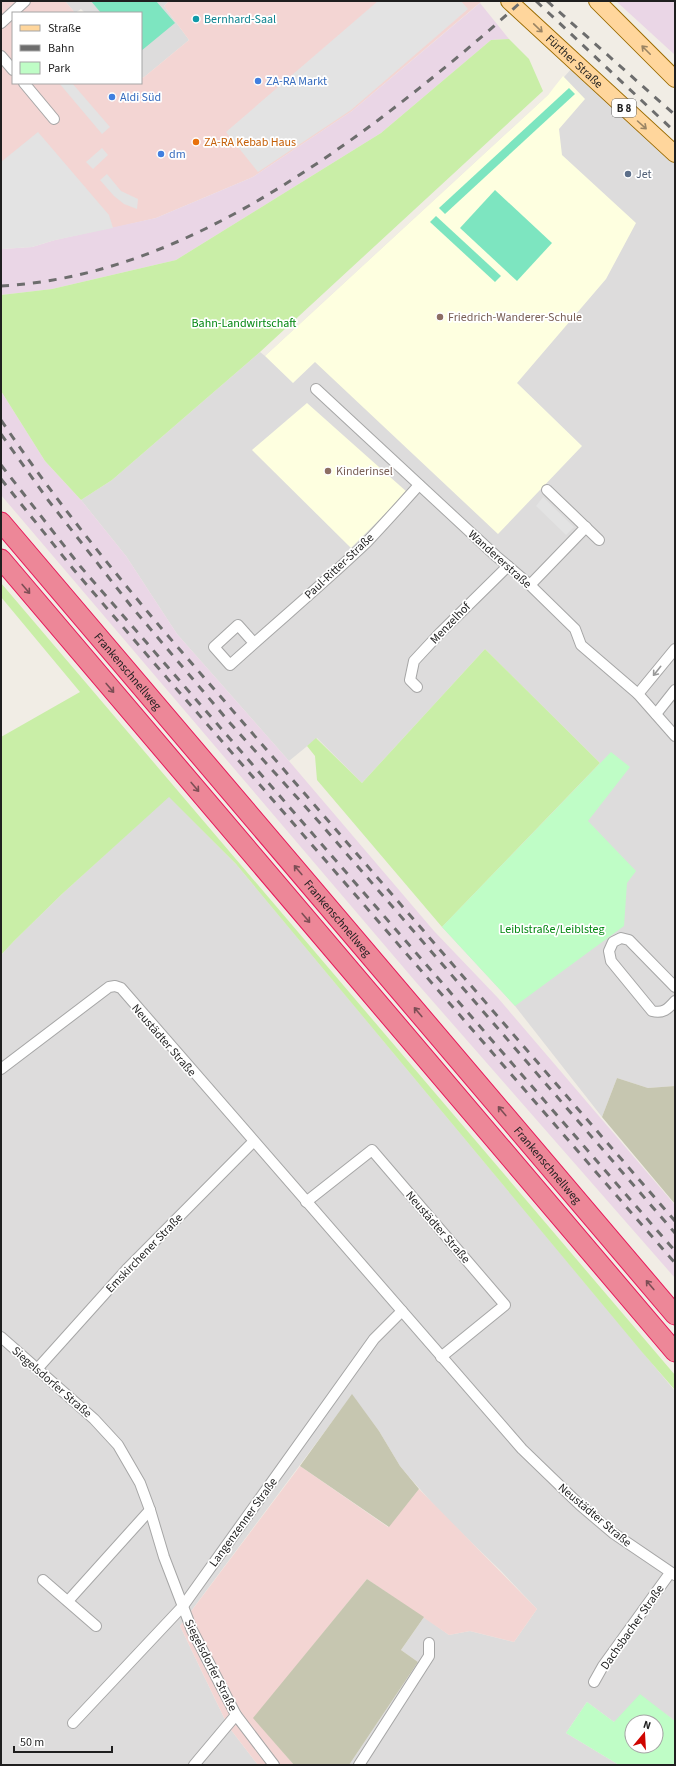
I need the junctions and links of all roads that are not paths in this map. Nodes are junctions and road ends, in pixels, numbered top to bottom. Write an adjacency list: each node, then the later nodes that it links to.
1 (25, 1): 4 (street)
2 (509, 1): 12 (main road, Fürther Straße / B 8, one-way to 12)
3 (597, 1): 9 (main road, one-way to 3)
4 (13, 12)
5 (12, 13): 6 (street)
6 (1, 23)
7 (1, 56): 8 (street)
8 (12, 69)
9 (675, 79)
10 (25, 84): 11 (street)
11 (54, 119)
12 (675, 154)
13 (316, 389): 14 (street, Wandererstraße)
14 (419, 485): 20 (street, Wandererstraße); 22 (street, Paul-Ritter-Straße)
15 (547, 490): 17 (street)
16 (1, 522): 35 (highway, Frankenschnellweg, one-way to 16)
17 (586, 527): 18 (street); 21 (street)
18 (599, 540)
19 (1, 559): 37 (highway, Frankenschnellweg, one-way to 37)
20 (508, 566): 21 (street, Wandererstraße); 24 (street, Menzelhof)
21 (530, 585): 26 (street, Wandererstraße)
22 (254, 643)
23 (675, 649): 26 (street, one-way to 26)
24 (417, 687)
25 (675, 690): 27 (street)
26 (638, 694): 27 (street, Wandererstraße)
27 (656, 714): 28 (street, Wandererstraße)
28 (675, 736)
29 (675, 987): 30 (street)
30 (675, 1001)
31 (1, 1069): 32 (street, Neustädter Straße)
32 (253, 1142): 33 (street, Neustädter Straße); 39 (street, Emskirchener Straße)
33 (306, 1202): 34 (street, Neustädter Straße); 38 (street, Neustädter Straße)
34 (402, 1311): 38 (street, Neustädter Straße); 44 (street, Langenzenner Straße)
35 (675, 1315)
36 (1, 1337): 39 (street, Siegelsdorfer Straße)
37 (675, 1352)
38 (442, 1357): 41 (street, Neustädter Straße)
39 (38, 1368): 40 (street, Siegelsdorfer Straße)
40 (150, 1510): 43 (street); 44 (street, Siegelsdorfer Straße)
41 (673, 1574): 47 (street, Dachsbacher Straße)
42 (43, 1580): 43 (street)
43 (68, 1601): 45 (street)
44 (183, 1606): 48 (street, Siegelsdorfer Straße); 49 (street, Langenzenner Straße)
45 (96, 1626)
46 (429, 1643): 52 (street)
47 (594, 1682)
48 (236, 1715): 50 (street); 51 (street, Siegelsdorfer Straße)
49 (73, 1723)
50 (194, 1765)
51 (274, 1765)
52 (359, 1765)

